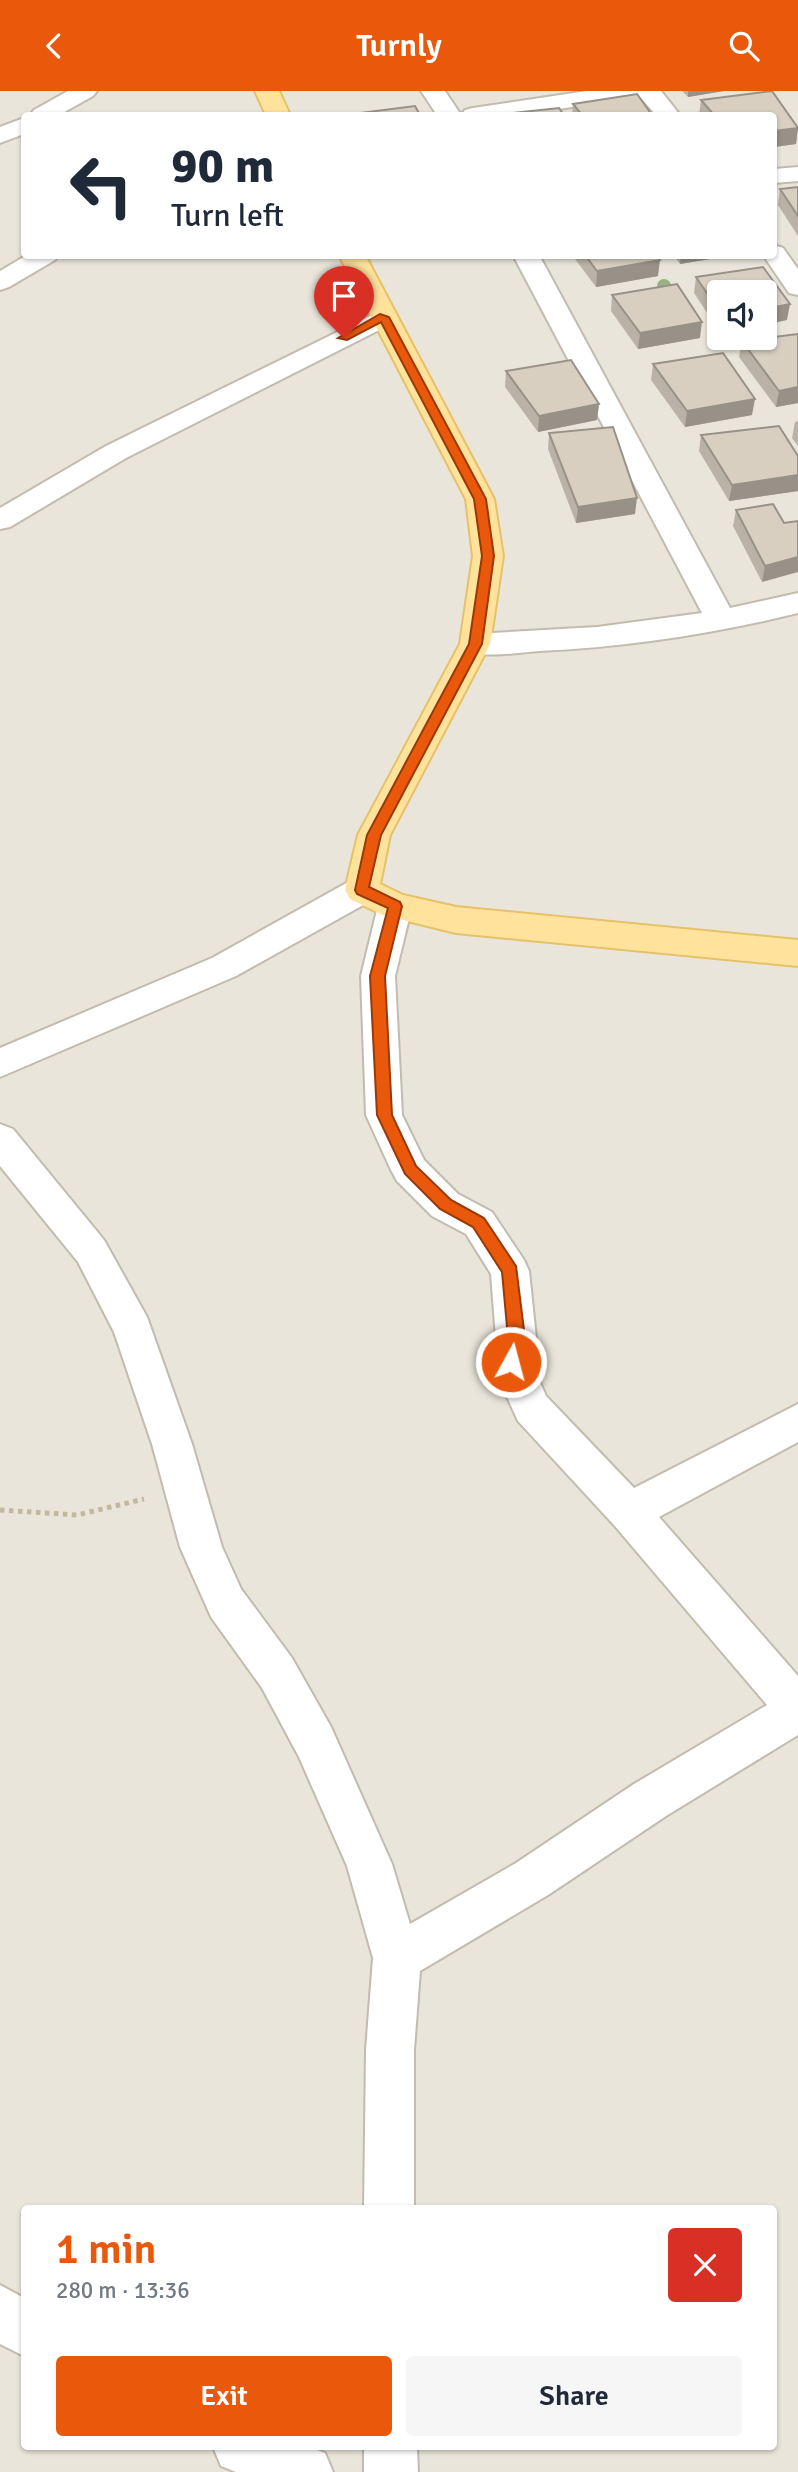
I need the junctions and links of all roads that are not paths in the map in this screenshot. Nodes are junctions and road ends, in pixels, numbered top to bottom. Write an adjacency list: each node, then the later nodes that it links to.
1 (85, 91): 5 (street)
2 (433, 91): 6 (street)
3 (635, 91): 7 (street)
4 (648, 91): 8 (street)
5 (47, 112)
6 (447, 112)
7 (493, 112)
8 (666, 112)
9 (21, 126): 10 (street)
10 (0, 136)
11 (798, 174): 12 (street)
12 (777, 176)
13 (777, 257): 18 (street)
14 (39, 259): 17 (street)
15 (354, 259): 19 (main road)
16 (528, 259): 22 (street)
17 (0, 282)
18 (798, 287)
19 (384, 317): 20 (street); 23 (main road)
20 (0, 520)
21 (798, 603): 22 (street)
22 (721, 620): 23 (street)
23 (475, 644): 24 (main road)
24 (362, 890): 25 (main road); 27 (street)
25 (395, 906): 26 (main road); 30 (street)
26 (798, 953)
27 (0, 1063)
28 (0, 1139): 32 (street)
29 (798, 1422): 30 (street)
30 (629, 1512): 31 (street)
31 (798, 1710): 32 (street)
32 (397, 1958): 33 (street)
33 (389, 2205)
34 (0, 2311): 35 (street)
35 (21, 2328)
36 (248, 2450): 38 (street)
37 (391, 2450): 39 (street)
38 (306, 2472)
39 (391, 2472)

